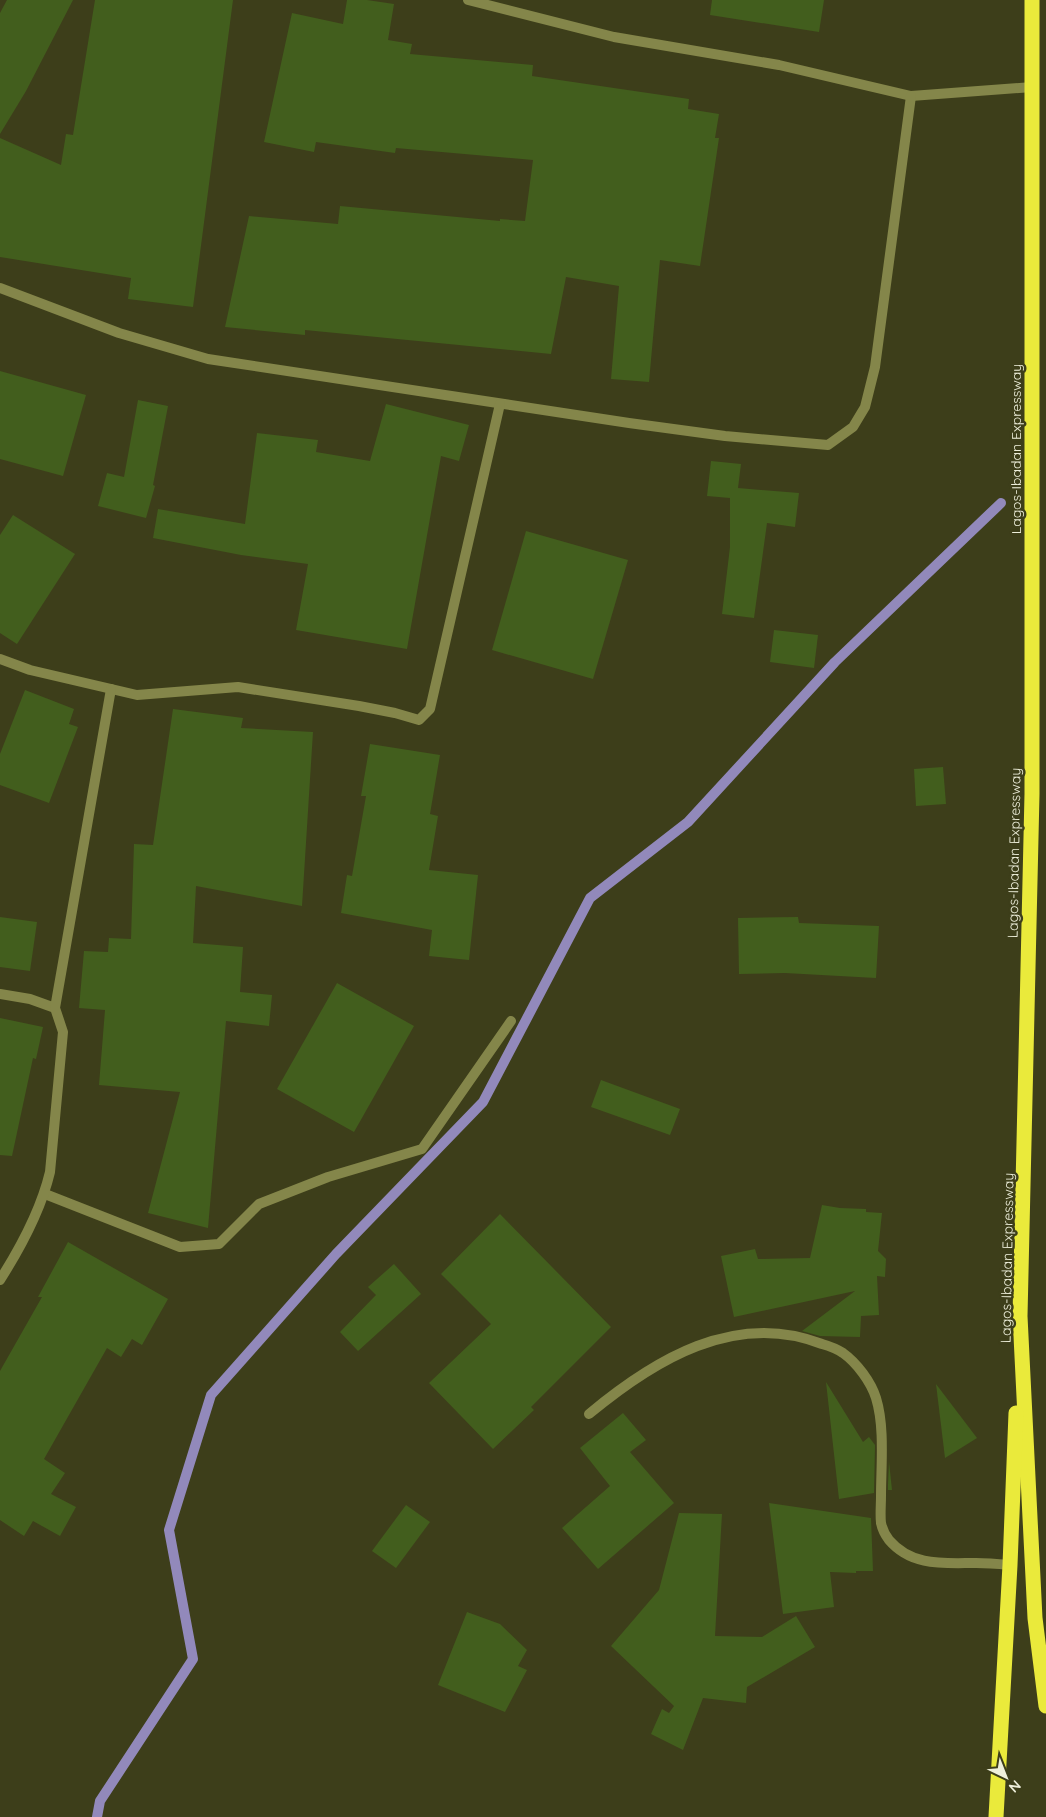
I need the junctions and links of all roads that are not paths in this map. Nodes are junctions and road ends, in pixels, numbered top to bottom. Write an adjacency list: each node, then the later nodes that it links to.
1 (468, 0): 4 (street)
2 (1032, 0): 3 (highway, Lagos-Ibadan Expressway)
3 (1032, 87): 4 (street); 14 (highway, Lagos-Ibadan Expressway)
4 (911, 96): 6 (street)
5 (0, 288): 6 (street)
6 (500, 404): 8 (street)
7 (0, 659): 8 (street)
8 (111, 689): 10 (street)
9 (0, 994): 10 (street)
10 (55, 1008): 12 (street)
11 (511, 1021): 12 (street)
12 (45, 1194): 13 (street)
13 (0, 1280)
14 (1020, 1316): 16 (highway); 17 (highway, Lagos-Ibadan Expressway)
15 (589, 1414): 16 (street)
16 (1010, 1564): 18 (highway)
17 (1046, 1706)
18 (996, 1817)

